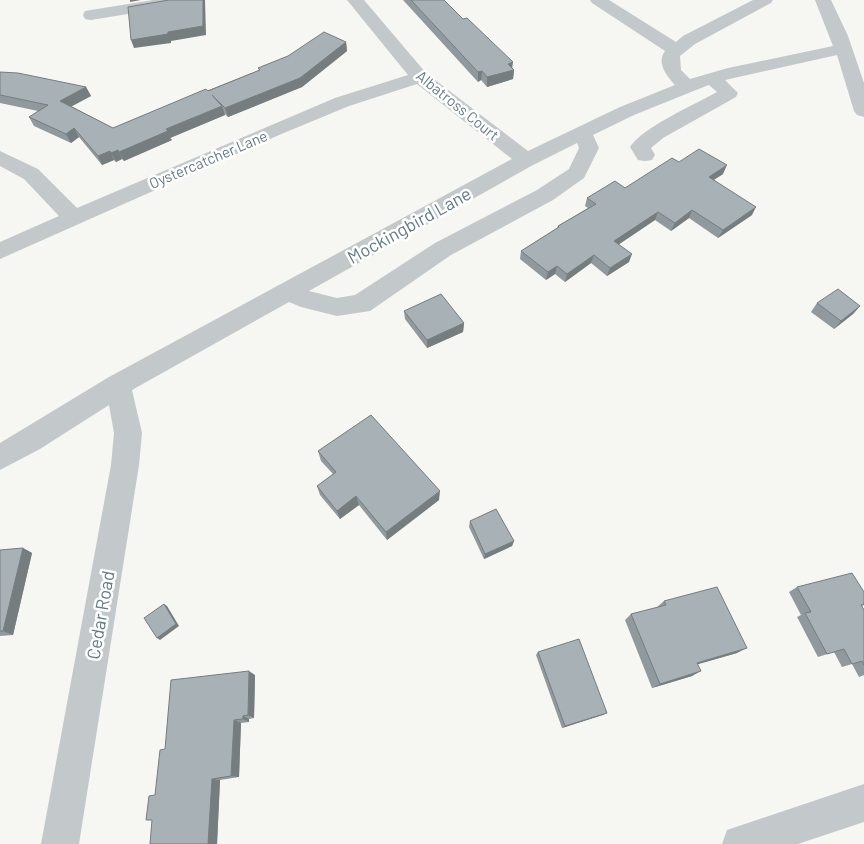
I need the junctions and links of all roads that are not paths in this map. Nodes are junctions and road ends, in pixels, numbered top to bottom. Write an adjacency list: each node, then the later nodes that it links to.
1 (183, 0): 6 (street)
2 (355, 0): 10 (street, Albatross Court)
3 (598, 0): 8 (street)
4 (765, 0): 8 (street)
5 (823, 0): 7 (street)
6 (91, 14)
7 (842, 49): 9 (street, Mockingbird Lane); 14 (street)
8 (676, 50): 12 (street)
9 (755, 68): 11 (street, Mockingbird Lane); 13 (street)
10 (420, 77): 18 (street, Albatross Court); 19 (street, Oystercatcher Lane)
11 (712, 78): 12 (street, Mockingbird Lane); 13 (street)
12 (687, 87): 15 (street, Mockingbird Lane)
13 (729, 93): 16 (street)
14 (864, 111)
15 (582, 133): 18 (street, Mockingbird Lane); 21 (street)
16 (645, 155)
17 (0, 158): 19 (street)
18 (526, 160): 21 (street, Mockingbird Lane)
19 (73, 217): 20 (street, Oystercatcher Lane)
20 (0, 251)
21 (292, 290): 22 (street, Mockingbird Lane)
22 (118, 385): 23 (street, Mockingbird Lane); 25 (street, Cedar Road)
23 (0, 457)
24 (864, 803): 26 (street)
25 (60, 844)
26 (741, 844)

